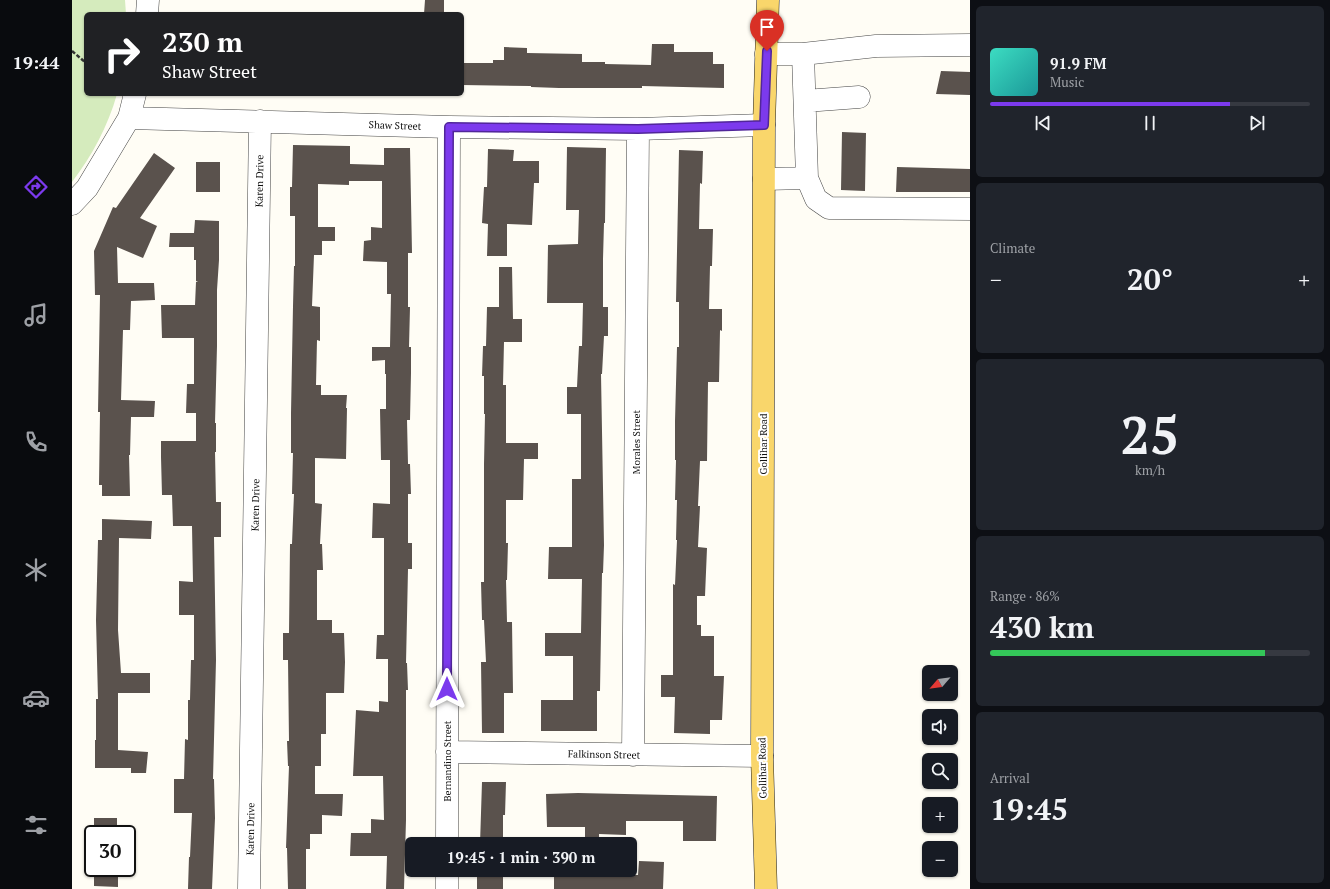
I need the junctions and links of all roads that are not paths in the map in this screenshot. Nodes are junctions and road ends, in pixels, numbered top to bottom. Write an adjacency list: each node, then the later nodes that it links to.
1 (148, 0): 3 (street)
2 (768, 0): 5 (main road, Gollihar Road)
3 (147, 12)
4 (970, 45): 6 (street)
5 (766, 54): 6 (street); 12 (main road, Gollihar Road)
6 (803, 54): 9 (street)
7 (134, 96): 10 (street)
8 (859, 97): 9 (street)
9 (805, 101): 15 (street)
10 (129, 118): 11 (street, Shaw Street); 17 (street)
11 (260, 121): 13 (street, Shaw Street); 24 (street, Karen Drive)
12 (764, 125): 14 (street, Shaw Street); 16 (main road, Gollihar Road)
13 (449, 127): 14 (street, Shaw Street); 19 (street, Bernandino Street)
14 (638, 129): 20 (street, Morales Street)
15 (807, 178): 16 (street); 18 (street)
16 (764, 179): 21 (main road, Gollihar Road)
17 (72, 204)
18 (970, 209)
19 (447, 752): 20 (street, Falkinson Street); 22 (street, Bernandino Street)
20 (633, 755): 21 (street, Falkinson Street)
21 (762, 756): 26 (main road, Gollihar Road)
22 (447, 837)
23 (447, 877): 25 (street)
24 (249, 889)
25 (447, 889)
26 (766, 889)

